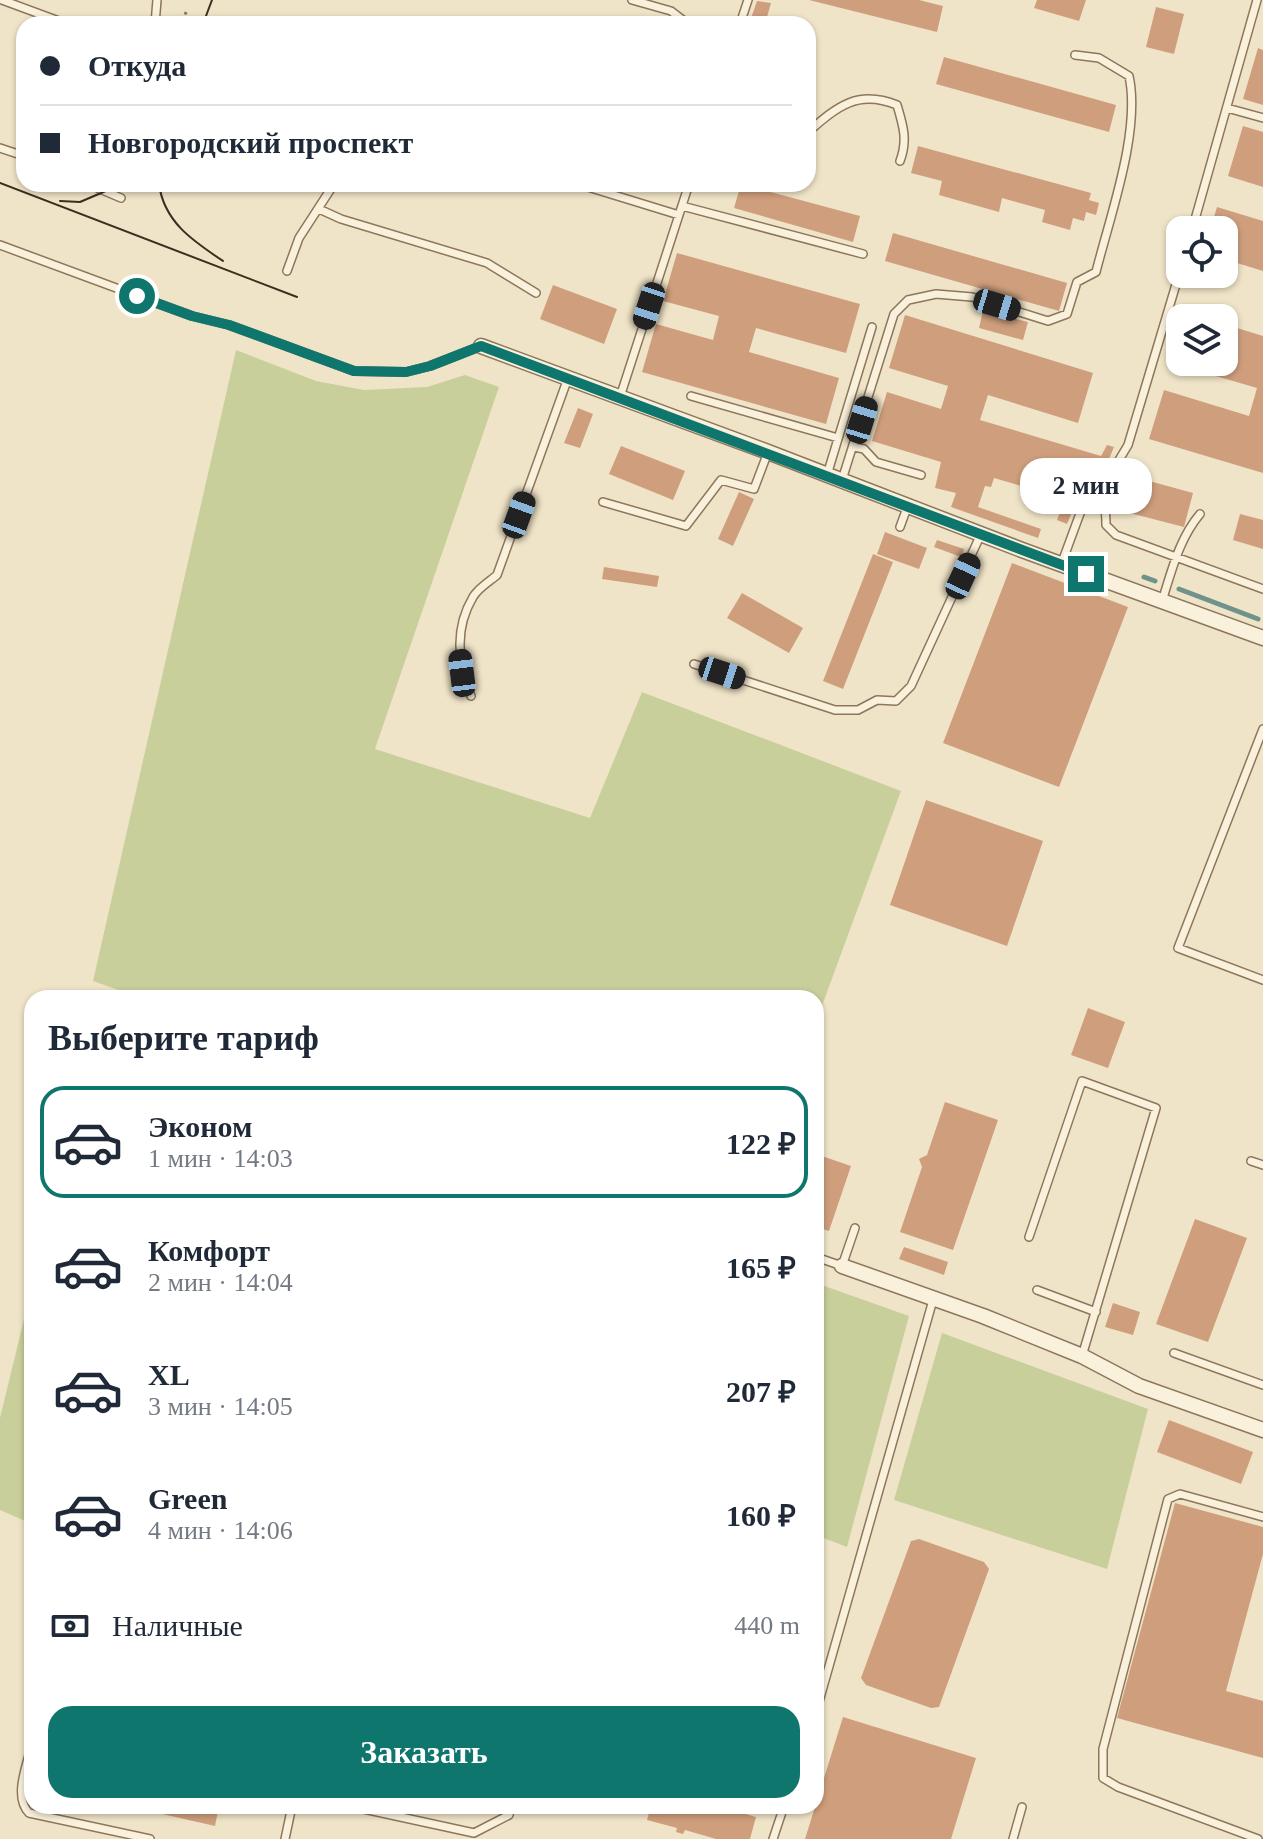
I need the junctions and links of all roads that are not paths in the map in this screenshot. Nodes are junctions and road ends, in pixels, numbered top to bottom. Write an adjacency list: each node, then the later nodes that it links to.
1 (2, 0): 4 (lane)
2 (632, 0): 5 (lane)
3 (1257, 0): 7 (lane)
4 (45, 16)
5 (678, 16)
6 (1075, 55): 31 (lane)
7 (1227, 108): 8 (lane); 19 (lane)
8 (1263, 118)
9 (816, 125): 10 (lane)
10 (900, 161)
11 (107, 192): 15 (lane)
12 (329, 192): 17 (lane)
13 (604, 192): 18 (lane)
14 (686, 192): 16 (lane)
15 (121, 198)
16 (682, 206): 18 (lane); 21 (lane)
17 (319, 209): 22 (lane); 24 (lane)
18 (679, 215): 29 (lane)
19 (1196, 216)
20 (0, 245): 26 (lane)
21 (863, 254)
22 (287, 271)
23 (1175, 288): 36 (lane)
24 (536, 293)
25 (872, 327): 30 (lane)
26 (481, 346): 27 (street)
27 (568, 378): 29 (street); 48 (lane)
28 (691, 396): 30 (lane)
29 (620, 397): 32 (street)
30 (838, 438): 33 (lane)
31 (854, 447): 34 (lane); 35 (lane)
32 (768, 452): 33 (street); 37 (lane)
33 (827, 475): 35 (street)
34 (921, 475)
35 (842, 480): 38 (street)
36 (1095, 492): 42 (lane); 43 (lane)
37 (603, 502)
38 (908, 505): 40 (lane); 41 (street)
39 (1200, 514): 42 (lane)
40 (900, 527)
41 (981, 534): 43 (street); 47 (lane)
42 (1176, 557): 44 (lane); 45 (lane)
43 (1061, 565): 45 (street)
44 (1263, 589)
45 (1162, 601): 46 (street)
46 (1263, 638)
47 (694, 664)
48 (471, 696)
49 (1263, 729): 50 (lane)
50 (1263, 980)
51 (1251, 1161): 52 (lane)
52 (1263, 1165)
53 (855, 1228): 56 (lane)
54 (1029, 1237): 59 (lane)
55 (824, 1260): 56 (lane)
56 (842, 1266): 58 (street)
57 (1037, 1290): 59 (lane)
58 (933, 1300): 61 (street); 65 (lane)
59 (1096, 1312): 61 (lane)
60 (1174, 1353): 62 (lane)
61 (1082, 1356): 63 (street)
62 (1263, 1385)
63 (1263, 1430)
64 (1263, 1517): 78 (lane)
65 (824, 1684)
66 (24, 1783): 68 (lane)
67 (1022, 1807): 77 (lane)
68 (24, 1808)
69 (34, 1814): 74 (lane)
70 (290, 1814): 75 (lane)
71 (387, 1814): 72 (lane)
72 (509, 1814)
73 (781, 1814): 76 (lane)
74 (150, 1839)
75 (285, 1839)
76 (773, 1839)
77 (1013, 1839)
78 (1258, 1839)

